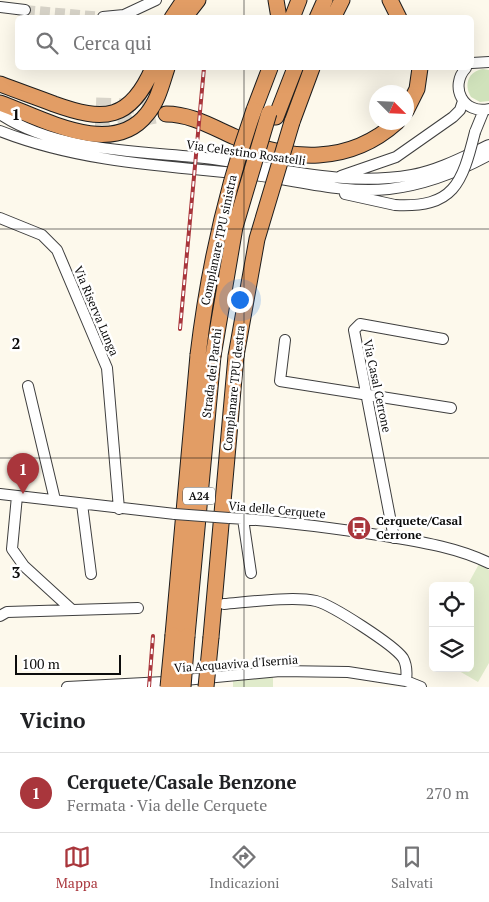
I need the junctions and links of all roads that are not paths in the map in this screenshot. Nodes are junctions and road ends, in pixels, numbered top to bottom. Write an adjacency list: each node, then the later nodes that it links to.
1 (156, 0): 12 (street)
2 (184, 0): 13 (highway)
3 (198, 0): 14 (highway)
4 (276, 0): 15 (highway)
5 (299, 0): 16 (highway)
6 (316, 0): 17 (highway)
7 (325, 0): 18 (highway)
8 (342, 0): 19 (highway)
9 (390, 0): 20 (highway)
10 (0, 7): 11 (street)
11 (25, 10)
12 (124, 15)
13 (174, 15)
14 (186, 15)
15 (278, 15)
16 (293, 15)
17 (309, 15)
18 (318, 15)
19 (335, 15)
20 (398, 15)
21 (489, 52): 22 (street)
22 (480, 62)
23 (152, 70): 34 (highway)
24 (166, 70): 39 (highway)
25 (269, 70): 74 (highway, Complanare TPU sinistra, bridge)
26 (285, 70): 43 (highway, Strada dei Parchi / A24)
27 (294, 70): 43 (highway, Strada dei Parchi / A24)
28 (311, 70): 44 (highway, Complanare TPU destra)
29 (316, 70): 44 (highway)
30 (412, 70): 35 (highway)
31 (420, 70): 37 (highway)
32 (464, 70): 38 (street)
33 (0, 77): 40 (highway)
34 (0, 84)
35 (410, 85)
36 (0, 92): 45 (highway)
37 (414, 96)
38 (463, 101): 41 (street); 51 (street)
39 (0, 103)
40 (96, 105)
41 (486, 109): 52 (street, bridge)
42 (0, 114): 51 (street, Via Celestino Rosatelli)
43 (273, 115): 56 (highway, Strada dei Parchi / A24, bridge)
44 (294, 117): 56 (highway, Complanare TPU destra, bridge)
45 (95, 125)
46 (372, 130): 47 (highway)
47 (386, 130)
48 (0, 131): 52 (street, Via Celestino Rosatelli)
49 (489, 145): 51 (street, Via Celestino Rosatelli)
50 (489, 156): 52 (street, Via Celestino Rosatelli)
51 (324, 177)
52 (298, 183)
53 (0, 218): 64 (street, Via Riserva Lunga)
54 (443, 339): 58 (street, Via Casal Cerrone)
55 (285, 340): 58 (street)
56 (223, 356): 74 (highway, Strada dei Parchi / A24)
57 (28, 386): 62 (street)
58 (366, 393): 59 (street); 66 (street, Via Casal Cerrone)
59 (451, 408)
60 (0, 494): 61 (street, Via delle Cerquete)
61 (17, 496): 62 (street, Via delle Cerquete); 72 (street)
62 (55, 500): 63 (street, Via delle Cerquete)
63 (82, 504): 64 (street, Via delle Cerquete); 69 (street)
64 (119, 509): 65 (street, Via delle Cerquete, bridge)
65 (242, 519): 66 (street, Via delle Cerquete); 68 (street)
66 (394, 538): 67 (street, Via delle Cerquete)
67 (489, 563)
68 (251, 573)
69 (91, 574)
70 (224, 604): 75 (street)
71 (138, 608): 72 (street)
72 (71, 609): 73 (street)
73 (0, 616)
74 (192, 636): 76 (highway, Complanare TPU sinistra, bridge); 78 (highway, Strada dei Parchi / A24, bridge); 79 (highway, Strada dei Parchi / A24); 80 (highway, bridge)
75 (406, 681): 76 (street, Via Acquaviva d'Isernia); 81 (street, Via Acquaviva d'Isernia)
76 (165, 685): 77 (street, Via Acquaviva d'Isernia)
77 (67, 687)
78 (183, 687)
79 (192, 687)
80 (206, 687)
81 (421, 687)

